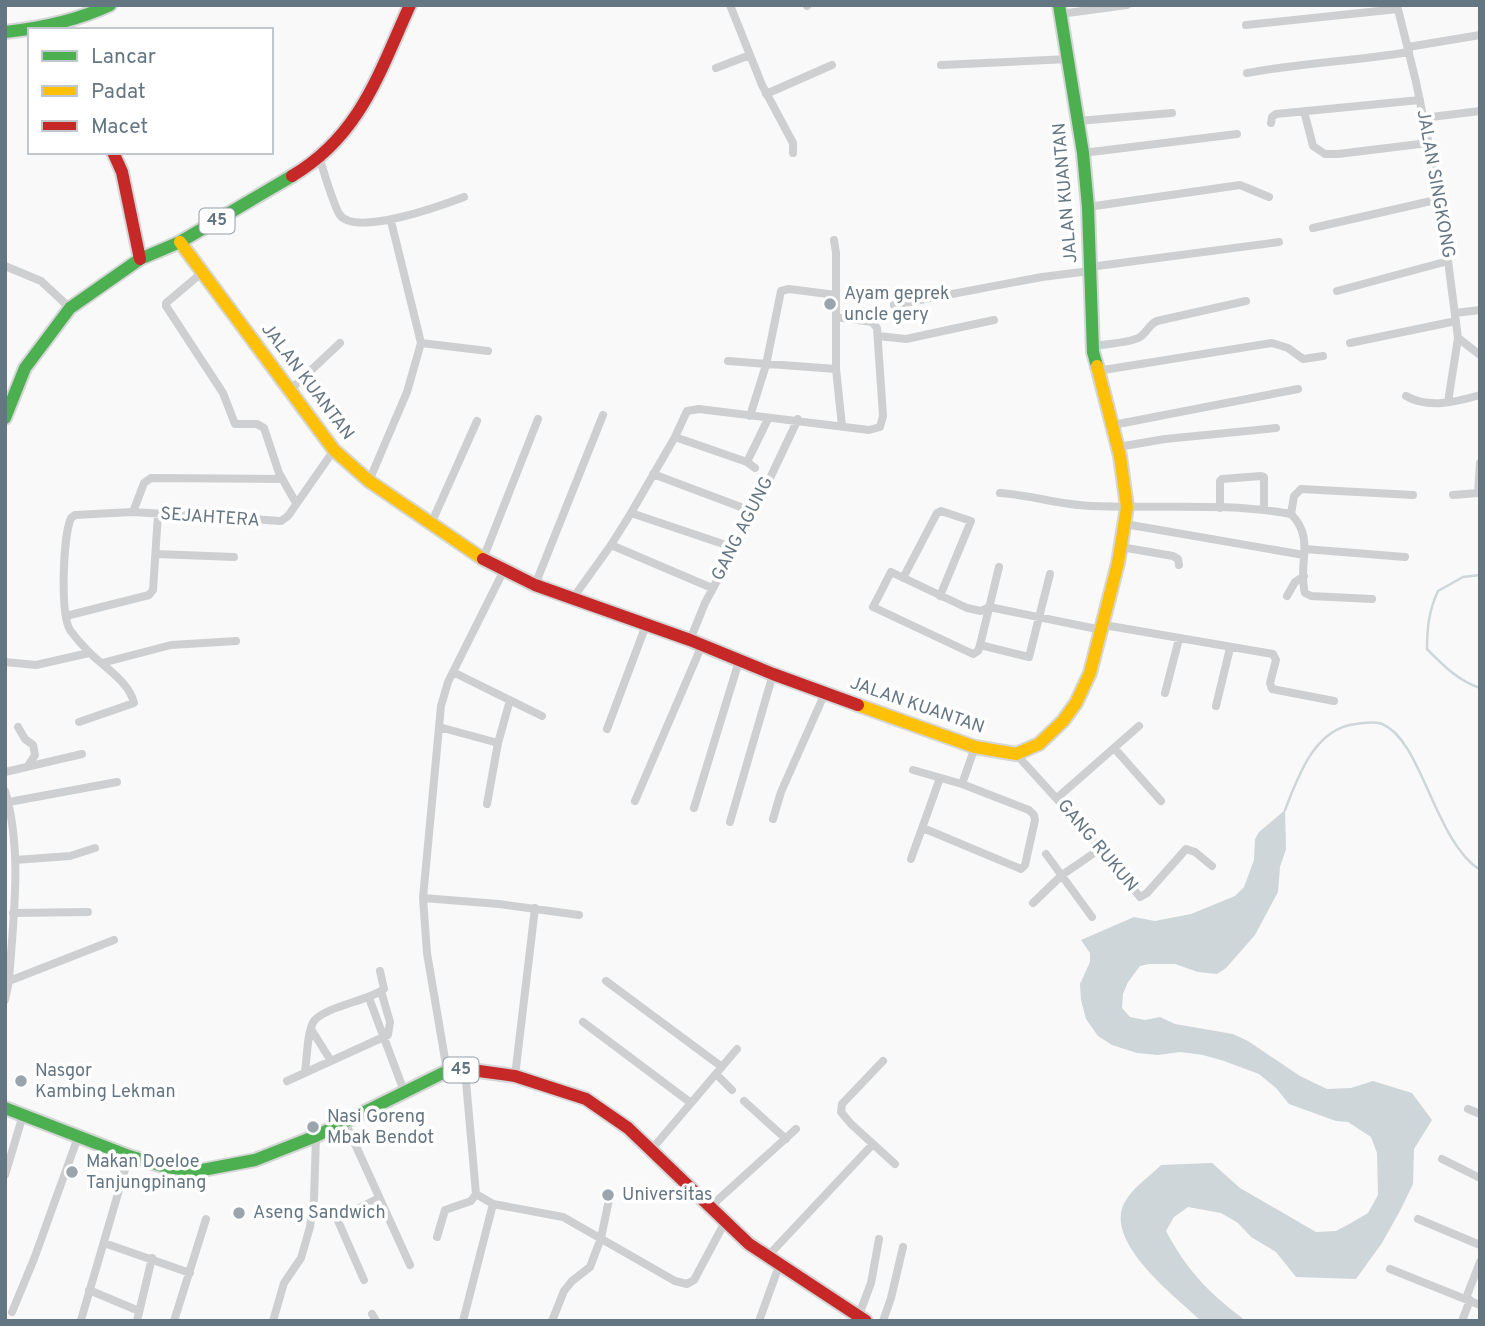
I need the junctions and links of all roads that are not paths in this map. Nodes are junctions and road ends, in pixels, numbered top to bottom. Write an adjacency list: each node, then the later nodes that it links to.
1 (110, 5): 8 (main road)
2 (410, 5): 32 (main road, 45)
3 (730, 5): 13 (street)
4 (1126, 5): 6 (street)
5 (1397, 7): 7 (street); 12 (street, JALAN SINGKONG)
6 (1059, 9): 14 (main road, JALAN KUANTAN)
7 (1246, 25)
8 (52, 28)
9 (28, 30): 10 (main road)
10 (5, 32)
11 (1480, 35): 12 (street)
12 (1409, 50): 18 (street); 20 (street, JALAN SINGKONG)
13 (750, 55): 17 (street); 19 (street)
14 (1069, 59): 16 (street); 25 (main road, JALAN KUANTAN)
15 (832, 65): 19 (street)
16 (941, 65)
17 (716, 68)
18 (1247, 73)
19 (766, 94): 29 (street)
20 (1420, 100): 21 (street); 24 (street, JALAN SINGKONG)
21 (1304, 111): 26 (street); 28 (street)
22 (1480, 111): 24 (street)
23 (1172, 113): 25 (street)
24 (1423, 118): 28 (street, JALAN SINGKONG)
25 (1078, 121): 30 (main road, JALAN KUANTAN)
26 (1271, 123)
27 (1237, 134): 30 (street)
28 (1428, 143): 35 (street, JALAN SINGKONG)
29 (793, 153)
30 (1083, 153): 36 (main road, JALAN KUANTAN)
31 (114, 154): 42 (main road)
32 (320, 160): 37 (street); 40 (main road, 45)
33 (464, 197): 37 (street)
34 (1269, 197): 36 (street)
35 (1440, 199): 38 (street); 43 (street, JALAN SINGKONG)
36 (1088, 207): 45 (main road, JALAN KUANTAN)
37 (391, 221): 59 (street)
38 (1313, 228)
39 (834, 240): 48 (street)
40 (180, 242): 42 (main road, 45); 46 (main road, JALAN KUANTAN)
41 (1279, 242): 45 (street)
42 (140, 259): 51 (main road, 45)
43 (1448, 261): 47 (street); 54 (street, JALAN SINGKONG)
44 (5, 267): 51 (street)
45 (1090, 269): 50 (street); 61 (main road, JALAN KUANTAN)
46 (204, 271): 70 (main road, JALAN KUANTAN); 89 (street)
47 (1337, 291)
48 (836, 295): 53 (street); 66 (street)
49 (1246, 301): 61 (street)
50 (894, 306)
51 (70, 308): 76 (main road, 45)
52 (1480, 310): 54 (street)
53 (836, 317): 56 (street); 67 (street)
54 (1455, 317): 57 (street, JALAN SINGKONG); 60 (street)
55 (993, 320): 56 (street)
56 (878, 336): 82 (street)
57 (1458, 338): 63 (street); 73 (street, JALAN SINGKONG)
58 (340, 343): 70 (street)
59 (421, 343): 62 (street); 90 (street)
60 (1350, 343)
61 (1093, 346): 68 (main road, JALAN KUANTAN)
62 (488, 351)
63 (1480, 355)
64 (1323, 356): 68 (street)
65 (728, 361): 66 (street)
66 (766, 365): 67 (street); 75 (street)
67 (836, 369): 82 (street)
68 (1097, 371): 81 (main road, JALAN KUANTAN)
69 (1298, 389): 81 (street)
70 (289, 391): 86 (main road, JALAN KUANTAN)
71 (1480, 395): 73 (street)
72 (1406, 396): 73 (street)
73 (1448, 402)
74 (603, 415): 119 (street)
75 (750, 416): 78 (street); 84 (street)
76 (5, 418)
77 (538, 419): 112 (street)
78 (768, 419): 79 (street); 84 (street)
79 (798, 419): 82 (street); 99 (street, GANG AGUNG)
80 (477, 421): 103 (street)
81 (1112, 425): 85 (main road, JALAN KUANTAN)
82 (842, 426)
83 (1276, 428): 85 (street)
84 (675, 437): 88 (street)
85 (1118, 447): 95 (main road, JALAN KUANTAN)
86 (334, 450): 90 (main road, JALAN KUANTAN); 94 (street, SEJAHTERA)
87 (1480, 463): 93 (street)
88 (653, 474): 99 (street); 100 (street)
89 (282, 479): 94 (street); 98 (street)
90 (369, 481): 103 (main road, JALAN KUANTAN)
91 (1000, 494): 95 (street)
92 (1413, 495): 102 (street)
93 (1454, 495)
94 (296, 503): 101 (street, SEJAHTERA)
95 (1127, 507): 96 (street); 104 (main road, JALAN KUANTAN)
96 (1220, 508): 97 (street); 97 (street)
97 (1265, 510): 102 (street)
98 (133, 512): 101 (street, SEJAHTERA); 126 (street, SEJAHTERA)
99 (754, 512): 107 (street, GANG AGUNG)
100 (631, 513): 105 (street); 107 (street)
101 (158, 514): 109 (street)
102 (1291, 514): 108 (street)
103 (431, 524): 112 (main road, JALAN KUANTAN)
104 (1125, 524): 106 (main road, JALAN KUANTAN); 108 (street)
105 (611, 545): 120 (street); 123 (street)
106 (1121, 547): 113 (street); 129 (main road, JALAN KUANTAN)
107 (735, 548): 120 (street, GANG AGUNG)
108 (1305, 552): 111 (street); 117 (street)
109 (156, 554): 110 (street); 126 (street)
110 (234, 557)
111 (1405, 557)
112 (483, 559): 115 (main road, JALAN KUANTAN)
113 (1179, 565)
114 (999, 567): 125 (street)
115 (503, 570): 119 (main road, JALAN KUANTAN); 139 (street)
116 (1050, 574): 127 (street)
117 (1304, 576): 122 (street); 124 (street)
118 (904, 578): 121 (street); 121 (street); 133 (street)
119 (535, 584): 123 (main road, JALAN KUANTAN)
120 (712, 588): 132 (street, GANG AGUNG)
121 (940, 596): 125 (street)
122 (1287, 596)
123 (573, 597): 128 (main road, JALAN KUANTAN)
124 (1372, 599)
125 (989, 607): 127 (street); 133 (street)
126 (66, 616): 135 (street)
127 (1039, 617): 129 (street); 133 (street)
128 (646, 625): 132 (main road, JALAN KUANTAN); 151 (street)
129 (1103, 628): 130 (street); 156 (main road, JALAN KUANTAN)
130 (1179, 639): 134 (street); 142 (street)
131 (236, 641): 138 (street)
132 (696, 642): 136 (main road, JALAN KUANTAN); 165 (street, GANG AGUNG)
133 (980, 645)
134 (1230, 648): 144 (street); 145 (street)
135 (89, 653): 137 (street); 138 (street)
136 (739, 661): 140 (main road, JALAN KUANTAN); 169 (street)
137 (5, 662)
138 (102, 663): 147 (street)
139 (453, 671): 143 (street); 150 (street)
140 (773, 674): 141 (main road, JALAN KUANTAN); 171 (street)
141 (825, 693): 153 (main road, JALAN KUANTAN); 170 (street)
142 (1166, 693)
143 (510, 700): 146 (street); 152 (street)
144 (1334, 701)
145 (1216, 706)
146 (542, 716)
147 (79, 722)
148 (1139, 726): 154 (street)
149 (18, 727): 157 (street)
150 (439, 727): 152 (street); 180 (street)
151 (607, 729)
152 (498, 743): 168 (street)
153 (975, 747): 156 (main road, JALAN KUANTAN); 162 (street)
154 (1115, 749): 164 (street); 166 (street)
155 (82, 754): 157 (street)
156 (1016, 754): 164 (street, GANG RUKUN)
157 (28, 765): 159 (street)
158 (913, 770): 160 (street)
159 (5, 772)
160 (940, 778): 162 (street); 172 (street)
161 (117, 782): 167 (street)
162 (962, 784): 172 (street)
163 (5, 791): 167 (street)
164 (1056, 798): 174 (street, GANG RUKUN)
165 (635, 801)
166 (1161, 801)
167 (9, 802): 177 (street)
168 (487, 804)
169 (694, 808)
170 (773, 819)
171 (730, 822)
172 (923, 828): 176 (street)
173 (95, 848): 177 (street)
174 (1100, 849): 178 (street, GANG RUKUN); 179 (street)
175 (1046, 854): 179 (street)
176 (911, 859)
177 (15, 860): 184 (street)
178 (1212, 866)
179 (1062, 876): 181 (street); 186 (street)
180 (423, 898): 182 (street); 202 (street)
181 (1033, 903)
182 (535, 908): 185 (street); 205 (street)
183 (88, 912): 184 (street)
184 (13, 913): 189 (street)
185 (579, 915)
186 (1093, 917)
187 (114, 940): 189 (street)
188 (380, 971): 191 (street)
189 (9, 981): 193 (street)
190 (606, 981): 200 (street)
191 (382, 992): 192 (street); 196 (street)
192 (369, 998): 195 (street); 196 (street)
193 (5, 1000)
194 (583, 1022): 210 (street)
195 (311, 1029): 198 (street); 203 (street)
196 (384, 1038): 198 (street); 208 (street)
197 (737, 1049): 200 (street)
198 (331, 1061): 203 (street)
199 (883, 1061): 220 (street)
200 (722, 1067): 204 (street)
201 (465, 1070): 202 (main road, 45); 205 (main road, 45); 227 (street)
202 (447, 1071): 208 (main road, 45)
203 (305, 1072): 206 (street)
204 (716, 1074): 207 (street); 210 (street)
205 (515, 1076): 221 (main road, 45)
206 (287, 1081)
207 (732, 1090)
208 (404, 1091): 215 (main road, 45)
209 (744, 1101): 219 (street)
210 (691, 1103): 221 (street)
211 (5, 1108): 214 (main road, 45)
212 (1468, 1109): 213 (street)
213 (1480, 1114)
214 (23, 1115): 217 (main road, 45); 225 (street)
215 (345, 1122): 218 (main road, 45); 229 (street)
216 (796, 1129): 219 (street)
217 (78, 1136): 222 (main road, 45); 253 (street)
218 (316, 1136): 222 (main road, 45); 258 (street)
219 (786, 1139): 231 (street)
220 (873, 1144): 224 (street); 241 (street)
221 (652, 1149): 231 (main road, 45)
222 (130, 1156): 238 (street)
223 (1442, 1159): 226 (street)
224 (895, 1164)
225 (5, 1175)
226 (1480, 1178)
227 (476, 1194): 230 (street); 235 (street)
228 (610, 1195): 236 (street)
229 (379, 1198): 244 (street); 248 (street)
230 (493, 1204): 236 (street); 259 (street)
231 (710, 1207): 234 (main road, 45)
232 (206, 1219): 247 (street)
233 (1418, 1219): 239 (street)
234 (725, 1222): 236 (street); 241 (main road, 45)
235 (437, 1237)
236 (601, 1238): 260 (street)
237 (879, 1238): 254 (street)
238 (104, 1243): 242 (street); 249 (street)
239 (1480, 1245)
240 (903, 1247): 262 (street)
241 (767, 1257): 245 (main road, 45)
242 (152, 1258): 247 (street); 252 (street)
243 (1480, 1262): 250 (street)
244 (410, 1265)
245 (779, 1266): 254 (main road, 45); 261 (street)
246 (1390, 1269): 250 (street)
247 (190, 1273): 257 (street)
248 (364, 1280)
249 (89, 1290): 252 (street); 255 (street)
250 (1468, 1299): 251 (street); 263 (street)
251 (1480, 1305)
252 (139, 1311): 256 (street)
253 (12, 1312)
254 (862, 1318)
255 (81, 1320)
256 (137, 1321)
257 (174, 1321)
258 (273, 1321)
259 (463, 1321)
260 (552, 1321)
261 (759, 1321)
262 (883, 1321)
263 (1462, 1321)

